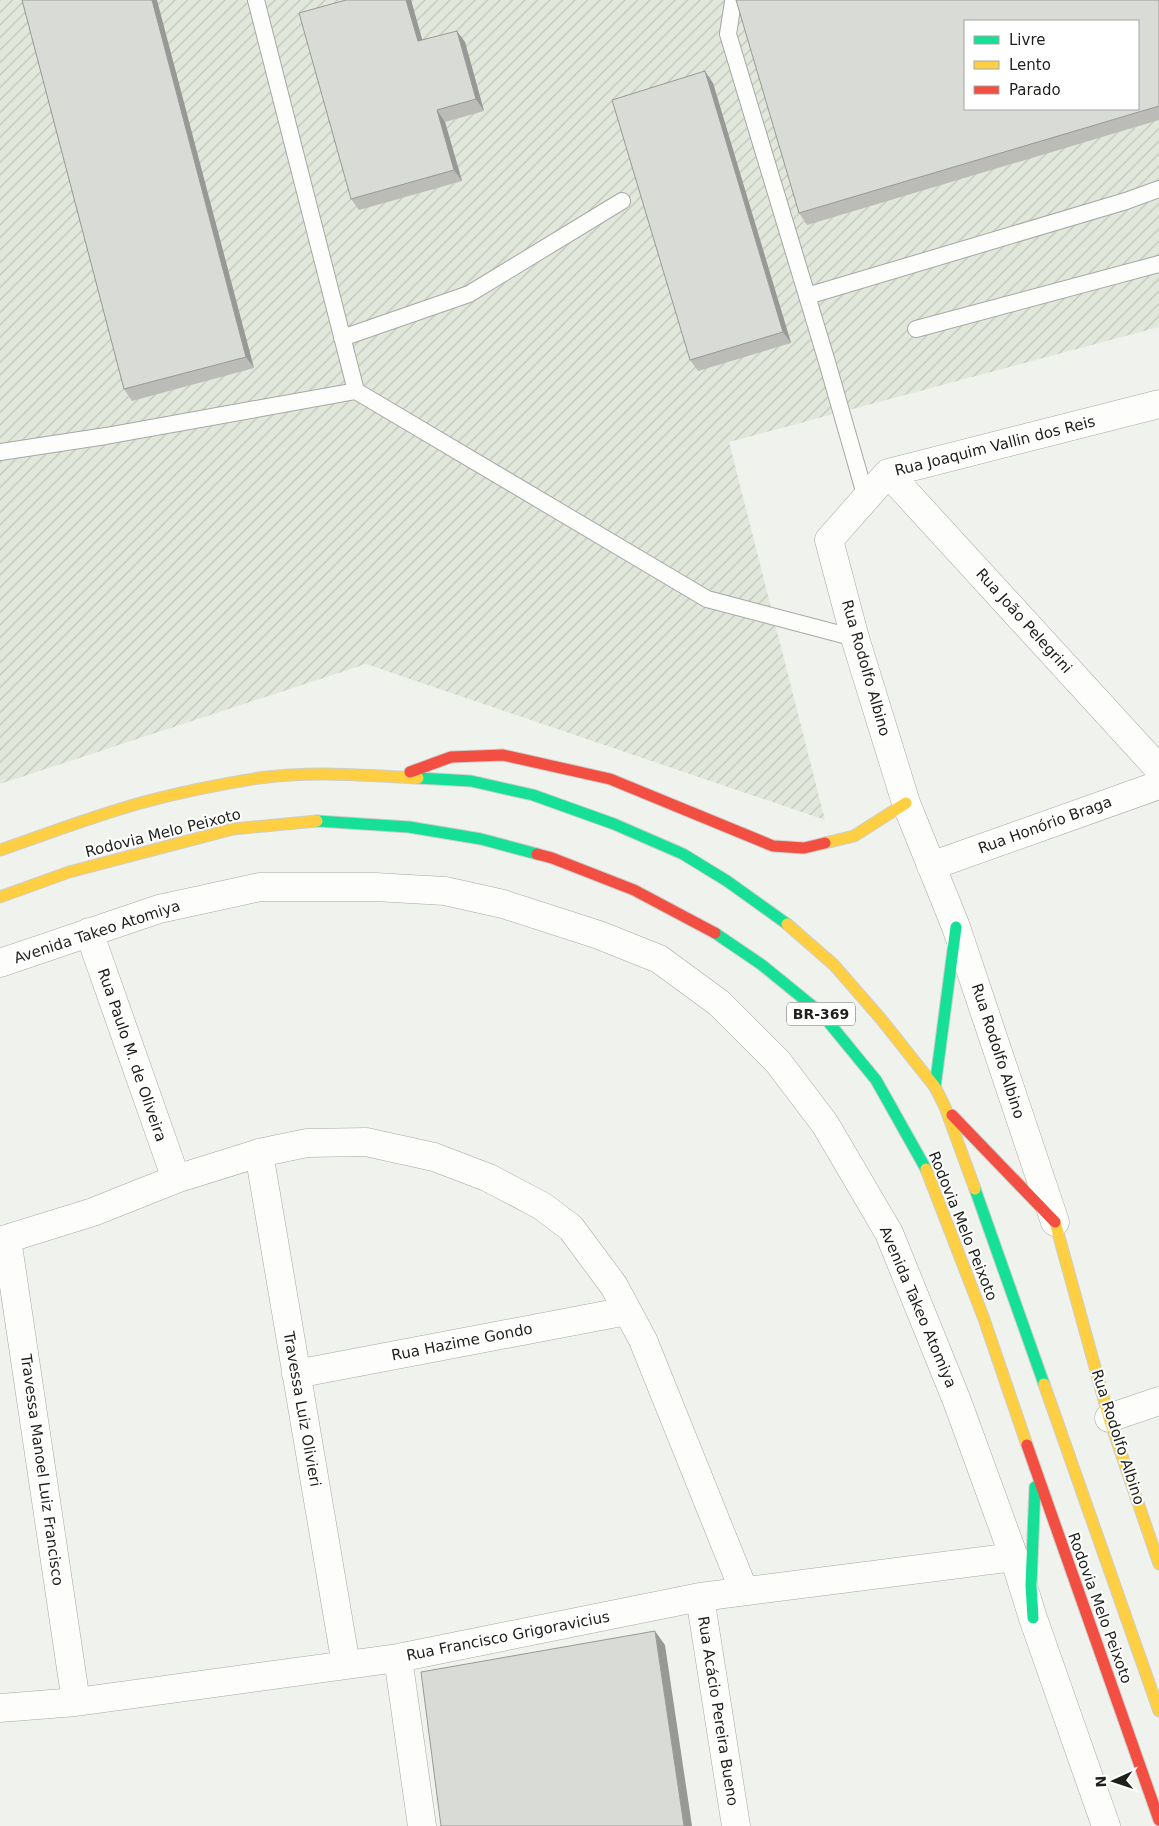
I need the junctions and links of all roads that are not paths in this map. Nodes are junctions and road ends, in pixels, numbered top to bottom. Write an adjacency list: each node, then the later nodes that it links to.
1 (256, 0): 8 (lane)
2 (735, 0): 6 (lane)
3 (1159, 189): 6 (lane)
4 (622, 201): 8 (lane)
5 (1159, 264): 7 (lane)
6 (807, 296): 13 (lane)
7 (916, 329)
8 (342, 338): 9 (lane)
9 (356, 391): 11 (lane); 15 (lane)
10 (1155, 410): 12 (street, Rua Joaquim Vallin dos Reis)
11 (0, 452)
12 (888, 473): 13 (street, Rua Joaquim Vallin dos Reis); 16 (street, Rua João Pelegrini)
13 (866, 498): 14 (street, Rua Joaquim Vallin dos Reis)
14 (829, 540): 15 (street, Rua Rodolfo Albino)
15 (855, 638): 19 (street, Rua Rodolfo Albino)
16 (1159, 769)
17 (396, 777): 19 (main road); 20 (main road, Rodovia Melo Peixoto / BR-369); 26 (main road, Rodovia Melo Peixoto / BR-369)
18 (1159, 785): 21 (street, Rua Honório Braga)
19 (906, 803): 21 (street, Rua Rodolfo Albino)
20 (0, 850)
21 (931, 866): 23 (street, Rua Rodolfo Albino)
22 (0, 897): 36 (main road, Rodovia Melo Peixoto / BR-369)
23 (956, 927): 26 (main road); 30 (street, Rua Rodolfo Albino)
24 (89, 932): 25 (street, Avenida Takeo Atomiya); 29 (street, Rua Paulo M. de Oliveira); 37 (street, Avenida Takeo Atomiya)
25 (0, 963)
26 (935, 1087): 27 (main road, Rodovia Melo Peixoto / BR-369)
27 (945, 1107): 30 (main road); 46 (main road, Rodovia Melo Peixoto / BR-369)
28 (259, 1153): 29 (street); 32 (street); 33 (street, Travessa Luiz Olivieri)
29 (176, 1179): 31 (street)
30 (1055, 1222): 35 (main road, Rua Rodolfo Albino)
31 (4, 1240): 44 (street, Travessa Manoel Luiz Francisco)
32 (627, 1311): 33 (street, Rua Hazime Gondo); 39 (street)
33 (296, 1374): 43 (street, Travessa Luiz Olivieri)
34 (1159, 1401): 35 (street)
35 (1109, 1418): 38 (main road, Rua Rodolfo Albino)
36 (1036, 1471): 41 (main road); 47 (main road, Rodovia Melo Peixoto / BR-369)
37 (1014, 1557): 39 (street, Rua Francisco Grigoravicius); 41 (street, Avenida Takeo Atomiya)
38 (1159, 1564)
39 (744, 1591): 40 (street, Rua Francisco Grigoravicius)
40 (700, 1597): 42 (street, Rua Francisco Grigoravicius); 49 (street, Rua Acácio Pereira Bueno)
41 (1033, 1618): 50 (street, Avenida Takeo Atomiya)
42 (398, 1658): 43 (street, Rua Francisco Grigoravicius); 48 (street)
43 (346, 1665): 44 (street, Rua Francisco Grigoravicius)
44 (76, 1702): 45 (street, Rua Francisco Grigoravicius)
45 (0, 1708)
46 (1159, 1710)
47 (1159, 1820)
48 (422, 1826)
49 (736, 1826)
50 (1106, 1826)

